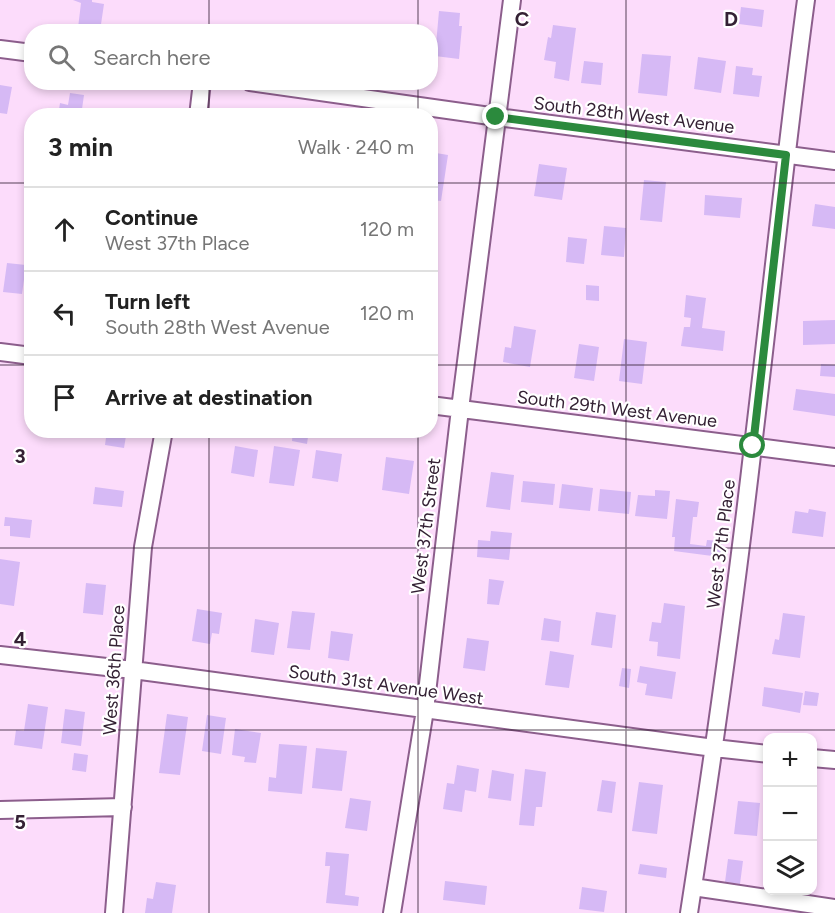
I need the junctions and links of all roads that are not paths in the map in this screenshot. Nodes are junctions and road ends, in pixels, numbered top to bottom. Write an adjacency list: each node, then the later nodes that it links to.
1 (512, 0): 10 (street, West 37th Street)
2 (806, 0): 11 (street, West 37th Place)
3 (0, 49): 4 (street)
4 (24, 52)
5 (201, 90): 7 (street)
6 (306, 90): 8 (street, South 28th West Avenue)
7 (199, 108)
8 (433, 108)
9 (438, 109): 10 (street, South 28th West Avenue)
10 (496, 117): 11 (street, South 28th West Avenue); 16 (street, West 37th Street)
11 (786, 155): 12 (street, South 28th West Avenue); 18 (street, West 37th Place)
12 (835, 161)
13 (0, 352): 14 (street)
14 (24, 355)
15 (438, 406): 16 (street, South 29th West Avenue)
16 (460, 409): 18 (street, South 29th West Avenue); 22 (street, West 37th Street)
17 (163, 438): 21 (street, West 36th Place)
18 (753, 446): 19 (street, South 29th West Avenue); 23 (street, West 37th Place)
19 (835, 457)
20 (0, 655): 21 (street, South 31st Avenue West)
21 (132, 670): 22 (street, South 31st Avenue West); 27 (street, West 36th Place)
22 (425, 710): 23 (street, South 31st Avenue West); 32 (street, West 37th Street)
23 (714, 748): 24 (street, South 31st Avenue West); 29 (street, West 37th Place)
24 (763, 753)
25 (817, 758): 26 (street)
26 (835, 760)
27 (123, 807): 28 (street); 31 (street, West 36th Place)
28 (0, 810)
29 (693, 887): 30 (street); 33 (street, West 37th Place)
30 (835, 908)
31 (114, 913)
32 (392, 913)
33 (689, 913)

